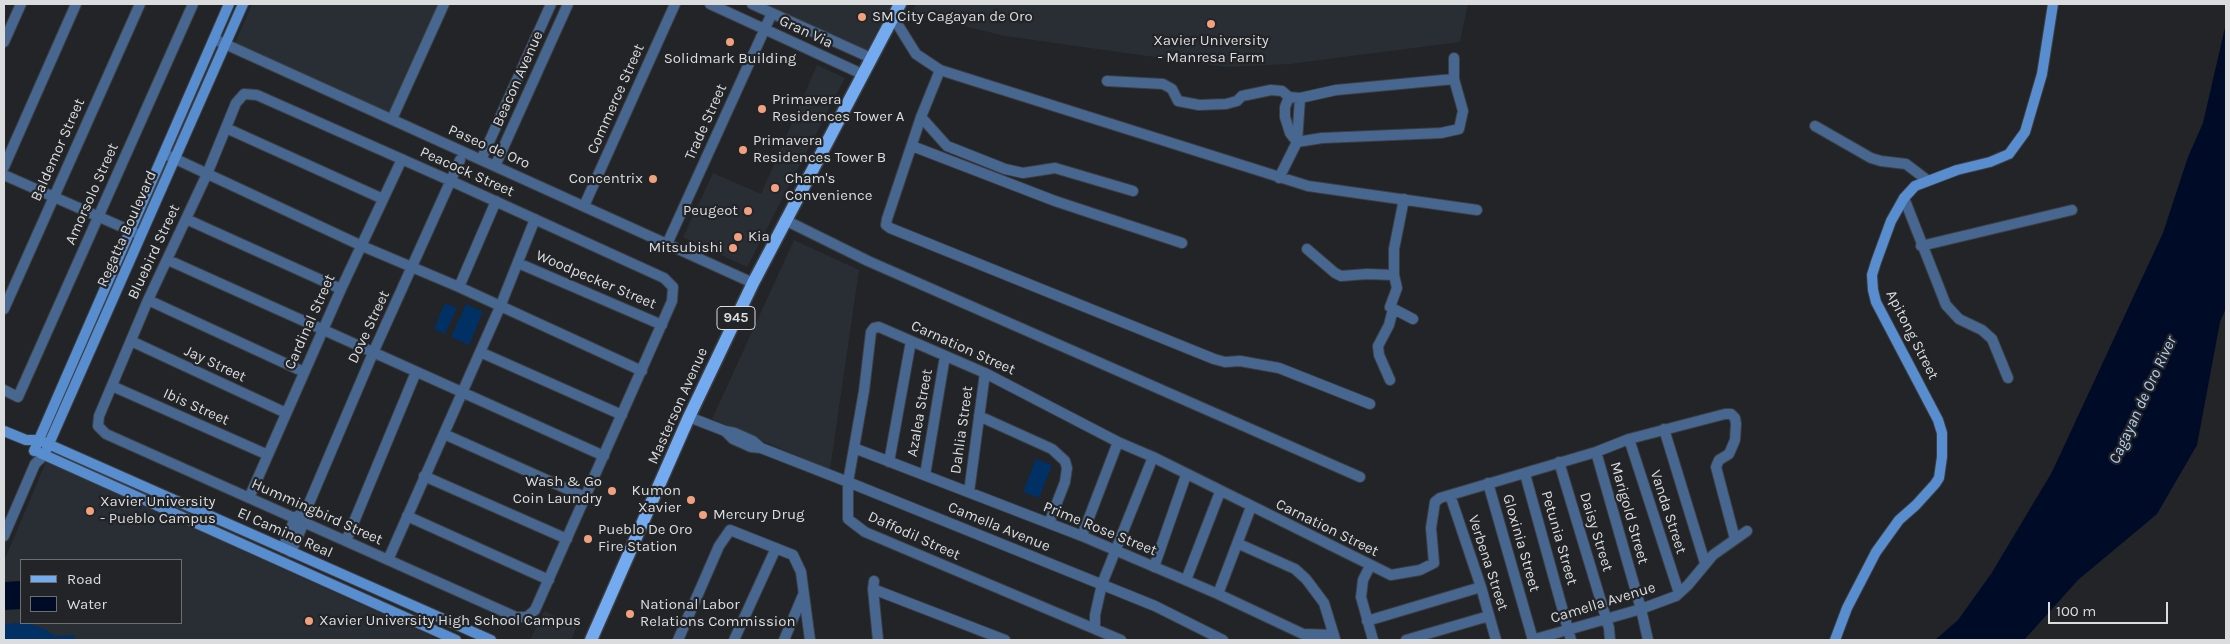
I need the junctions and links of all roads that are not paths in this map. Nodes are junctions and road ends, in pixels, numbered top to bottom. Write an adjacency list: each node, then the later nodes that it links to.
1 (21, 4): 19 (street)
2 (76, 4): 42 (street)
3 (140, 4): 49 (street, Baldemor Street)
4 (193, 4): 57 (street, Amorsolo Street)
5 (229, 4): 18 (street, Regatta Boulevard)
6 (243, 4): 20 (street, Regatta Boulevard)
7 (444, 4): 31 (street)
8 (551, 4): 40 (street, Beacon Avenue)
9 (568, 4): 41 (street, Beacon Avenue)
10 (675, 4): 54 (street, Commerce Street)
11 (710, 4): 17 (street, Gran Via)
12 (752, 4): 15 (street, Gran Via)
13 (900, 4): 16 (main road, Masterson Avenue / 945)
14 (2053, 4): 46 (street, Apitong Street)
15 (772, 13): 17 (street, Trade Street); 21 (street, Gran Via)
16 (893, 17): 21 (main road, Masterson Avenue / 945); 23 (street)
17 (764, 29): 24 (street, Gran Via); 64 (street, Trade Street)
18 (214, 39): 20 (street, Paseo de Oro); 36 (street, Regatta Boulevard)
19 (4, 42)
20 (226, 44): 31 (street, Paseo de Oro); 37 (street, Regatta Boulevard)
21 (871, 58): 24 (main road, Masterson Avenue / 945)
22 (1454, 58): 25 (street)
23 (940, 70): 30 (street); 45 (street)
24 (862, 74): 60 (main road, Masterson Avenue / 945)
25 (1454, 79): 29 (street); 34 (street)
26 (1107, 81): 28 (street)
27 (244, 94): 33 (street, Bluebird Street); 38 (street, Peacock Street)
28 (1289, 97): 29 (street); 34 (street)
29 (1300, 98): 34 (street)
30 (921, 116): 35 (street); 48 (street)
31 (392, 119): 40 (street, Paseo de Oro)
32 (1815, 126): 46 (street)
33 (226, 128): 43 (street, Bluebird Street); 51 (street)
34 (1297, 142): 45 (street)
35 (912, 146): 63 (street); 97 (street)
36 (163, 154): 37 (street); 61 (street, Regatta Boulevard)
37 (175, 159): 43 (street); 62 (street, Regatta Boulevard)
38 (402, 159): 47 (street, Peacock Street); 51 (street, Cardinal Street)
39 (460, 160): 47 (street, Dove Street)
40 (481, 160): 41 (street, Paseo de Oro)
41 (495, 166): 54 (street, Paseo de Oro)
42 (4, 167)
43 (207, 174): 58 (street, Bluebird Street); 65 (street)
44 (4, 175): 49 (street)
45 (1278, 178): 52 (street)
46 (1927, 180): 50 (street, Apitong Street)
47 (451, 181): 53 (street, Peacock Street); 70 (street, Dove Street)
48 (1133, 191)
49 (54, 197): 57 (street); 77 (street, Baldemor Street)
50 (1904, 198): 66 (street); 184 (street, Apitong Street)
51 (383, 199): 65 (street, Cardinal Street)
52 (1404, 199): 55 (street); 71 (street)
53 (496, 201): 59 (street, Peacock Street); 73 (street)
54 (584, 206): 64 (street, Paseo de Oro)
55 (1476, 210)
56 (2072, 210): 66 (street)
57 (98, 217): 61 (street); 95 (street, Amorsolo Street)
58 (186, 219): 68 (street, Bluebird Street); 74 (street)
59 (535, 219): 69 (street); 80 (street, Peacock Street)
60 (785, 220): 72 (main road, Masterson Avenue / 945); 125 (street)
61 (129, 230): 62 (street); 108 (street, Regatta Boulevard)
62 (141, 236): 110 (street, Regatta Boulevard)
63 (1182, 243)
64 (667, 244): 72 (street, Paseo de Oro)
65 (362, 246): 70 (street); 74 (street, Cardinal Street)
66 (1921, 246): 92 (street)
67 (1307, 249): 71 (street)
68 (168, 260): 75 (street, Bluebird Street); 82 (street)
69 (518, 263): 76 (street); 80 (street, Woodpecker Street)
70 (413, 267): 73 (street); 86 (street, Dove Street)
71 (1394, 275): 78 (street)
72 (753, 282): 101 (main road, Masterson Avenue / 945)
73 (460, 287): 76 (street)
74 (341, 289): 82 (street, Cardinal Street)
75 (148, 300): 83 (street, Bluebird Street); 89 (street)
76 (500, 307): 85 (street); 88 (street)
77 (4, 309)
78 (1393, 309): 79 (street); 93 (street)
79 (1413, 319)
80 (662, 325): 88 (street)
81 (874, 328): 84 (street, Carnation Street); 111 (street, Daffodil Street)
82 (323, 330): 86 (street); 89 (street, Cardinal Street)
83 (131, 341): 94 (street, Bluebird Street); 98 (street, Jay Street)
84 (911, 341): 87 (street, Carnation Street); 118 (street)
85 (480, 352): 96 (street); 99 (street)
86 (372, 353): 90 (street); 137 (street, Dove Street)
87 (945, 356): 91 (street, Carnation Street); 124 (street, Azalea Street)
88 (642, 370): 99 (street)
89 (304, 372): 98 (street, Cardinal Street)
90 (416, 372): 96 (street); 144 (street)
91 (985, 373): 100 (street, Dahlia Street); 109 (street, Carnation Street)
92 (2008, 378)
93 (1390, 380)
94 (112, 386): 102 (street, Bluebird Street); 115 (street, Ibis Street)
95 (4, 390)
96 (462, 392): 105 (street); 116 (street)
97 (1370, 404)
98 (286, 413): 115 (street, Cardinal Street)
99 (622, 415): 116 (street)
100 (979, 416): 129 (street, Dahlia Street); 138 (street)
101 (689, 417): 126 (street, Camella Avenue); 169 (main road, Masterson Avenue / 945)
102 (98, 426): 133 (street, Hummingbird Street)
103 (1664, 429): 106 (street, Carnation Street); 143 (street, Carnation Street); 150 (street)
104 (4, 431): 107 (street)
105 (444, 434): 123 (street); 132 (street)
106 (1629, 439): 113 (street, Carnation Street); 157 (street, Vanda Street)
107 (26, 440): 108 (street); 112 (street)
108 (39, 440): 110 (street, El Camino Real); 112 (street, Regatta Boulevard)
109 (1118, 442): 117 (street, Carnation Street); 141 (street)
110 (49, 445): 114 (street, Regatta Boulevard); 128 (street, El Camino Real)
111 (854, 448): 118 (street, Prime Rose Street); 126 (street, Daffodil Street)
112 (34, 451): 114 (street, El Camino Real); 120 (street, Regatta Boulevard)
113 (1596, 452): 119 (street, Carnation Street); 160 (street, Marigold Street)
114 (44, 455): 120 (street, Regatta Boulevard); 134 (street, El Camino Real)
115 (268, 455): 133 (street, Cardinal Street)
116 (604, 456): 132 (street)
117 (1153, 457): 122 (street, Carnation Street); 148 (street)
118 (889, 462): 124 (street, Prime Rose Street)
119 (1559, 462): 121 (street, Carnation Street); 162 (street, Daisy Street)
120 (35, 464): 140 (street, Regatta Boulevard)
121 (1525, 474): 127 (street, Carnation Street); 165 (street, Petunia Street)
122 (1186, 475): 130 (street, Carnation Street); 152 (street)
123 (424, 476): 136 (street); 142 (street)
124 (925, 476): 129 (street, Prime Rose Street)
125 (1360, 477)
126 (848, 482): 155 (street, Camella Avenue); 164 (street, Daffodil Street)
127 (1488, 484): 131 (street, Carnation Street); 181 (street, Gloxinia Street)
128 (153, 491): 134 (street); 147 (street, El Camino Real)
129 (969, 492): 138 (street, Prime Rose Street)
130 (1220, 492): 135 (street, Carnation Street); 154 (street)
131 (1450, 495): 151 (street, Carnation Street); 156 (street, Verbena Street)
132 (585, 497): 142 (street)
133 (249, 498): 137 (street, Hummingbird Street)
134 (148, 502): 167 (street, El Camino Real)
135 (1251, 507): 145 (street); 151 (street, Carnation Street)
136 (407, 516): 149 (street); 153 (street)
137 (300, 520): 144 (street, Hummingbird Street); 147 (street, Dove Street)
138 (1049, 523): 141 (street, Prime Rose Street)
139 (1747, 531): 143 (street, Camella Avenue)
140 (4, 536)
141 (1082, 536): 148 (street, Prime Rose Street)
142 (567, 539): 153 (street)
143 (1735, 539): 150 (street, Camella Avenue)
144 (346, 541): 149 (street, Hummingbird Street)
145 (1238, 544): 159 (street); 166 (street)
146 (776, 548): 158 (street); 170 (street); 171 (street)
147 (287, 550): 168 (street, El Camino Real)
148 (1116, 551): 152 (street, Prime Rose Street); 155 (street)
149 (388, 560): 153 (street, Hummingbird Street)
150 (1705, 563): 157 (street, Camella Avenue)
151 (1370, 566): 163 (street)
152 (1154, 567): 154 (street, Prime Rose Street)
153 (549, 580)
154 (1186, 580): 159 (street, Prime Rose Street)
155 (1102, 584): 164 (street); 177 (street, Camella Avenue)
156 (1481, 587): 161 (street, Verbena Street); 163 (street)
157 (1679, 593): 160 (street, Camella Avenue)
158 (804, 594): 172 (street); 173 (street)
159 (1218, 594): 166 (street, Prime Rose Street)
160 (1641, 609): 162 (street, Camella Avenue); 183 (street, Marigold Street)
161 (1489, 616): 179 (street); 180 (street, Verbena Street)
162 (1607, 619): 165 (street, Camella Avenue); 182 (street, Daisy Street)
163 (1367, 621): 178 (street)
164 (1095, 629): 176 (street, Daffodil Street)
165 (1570, 635): 181 (street, Camella Avenue)
166 (1335, 637)
167 (456, 640)
168 (491, 640)
169 (591, 640)
170 (678, 640)
171 (734, 640)
172 (784, 640)
173 (810, 640)
174 (878, 640): 175 (street)
175 (1005, 640)
176 (1121, 640)
177 (1223, 640)
178 (1373, 640)
179 (1406, 640)
180 (1496, 640)
181 (1532, 640)
182 (1610, 640)
183 (1648, 640)
184 (1835, 640)

